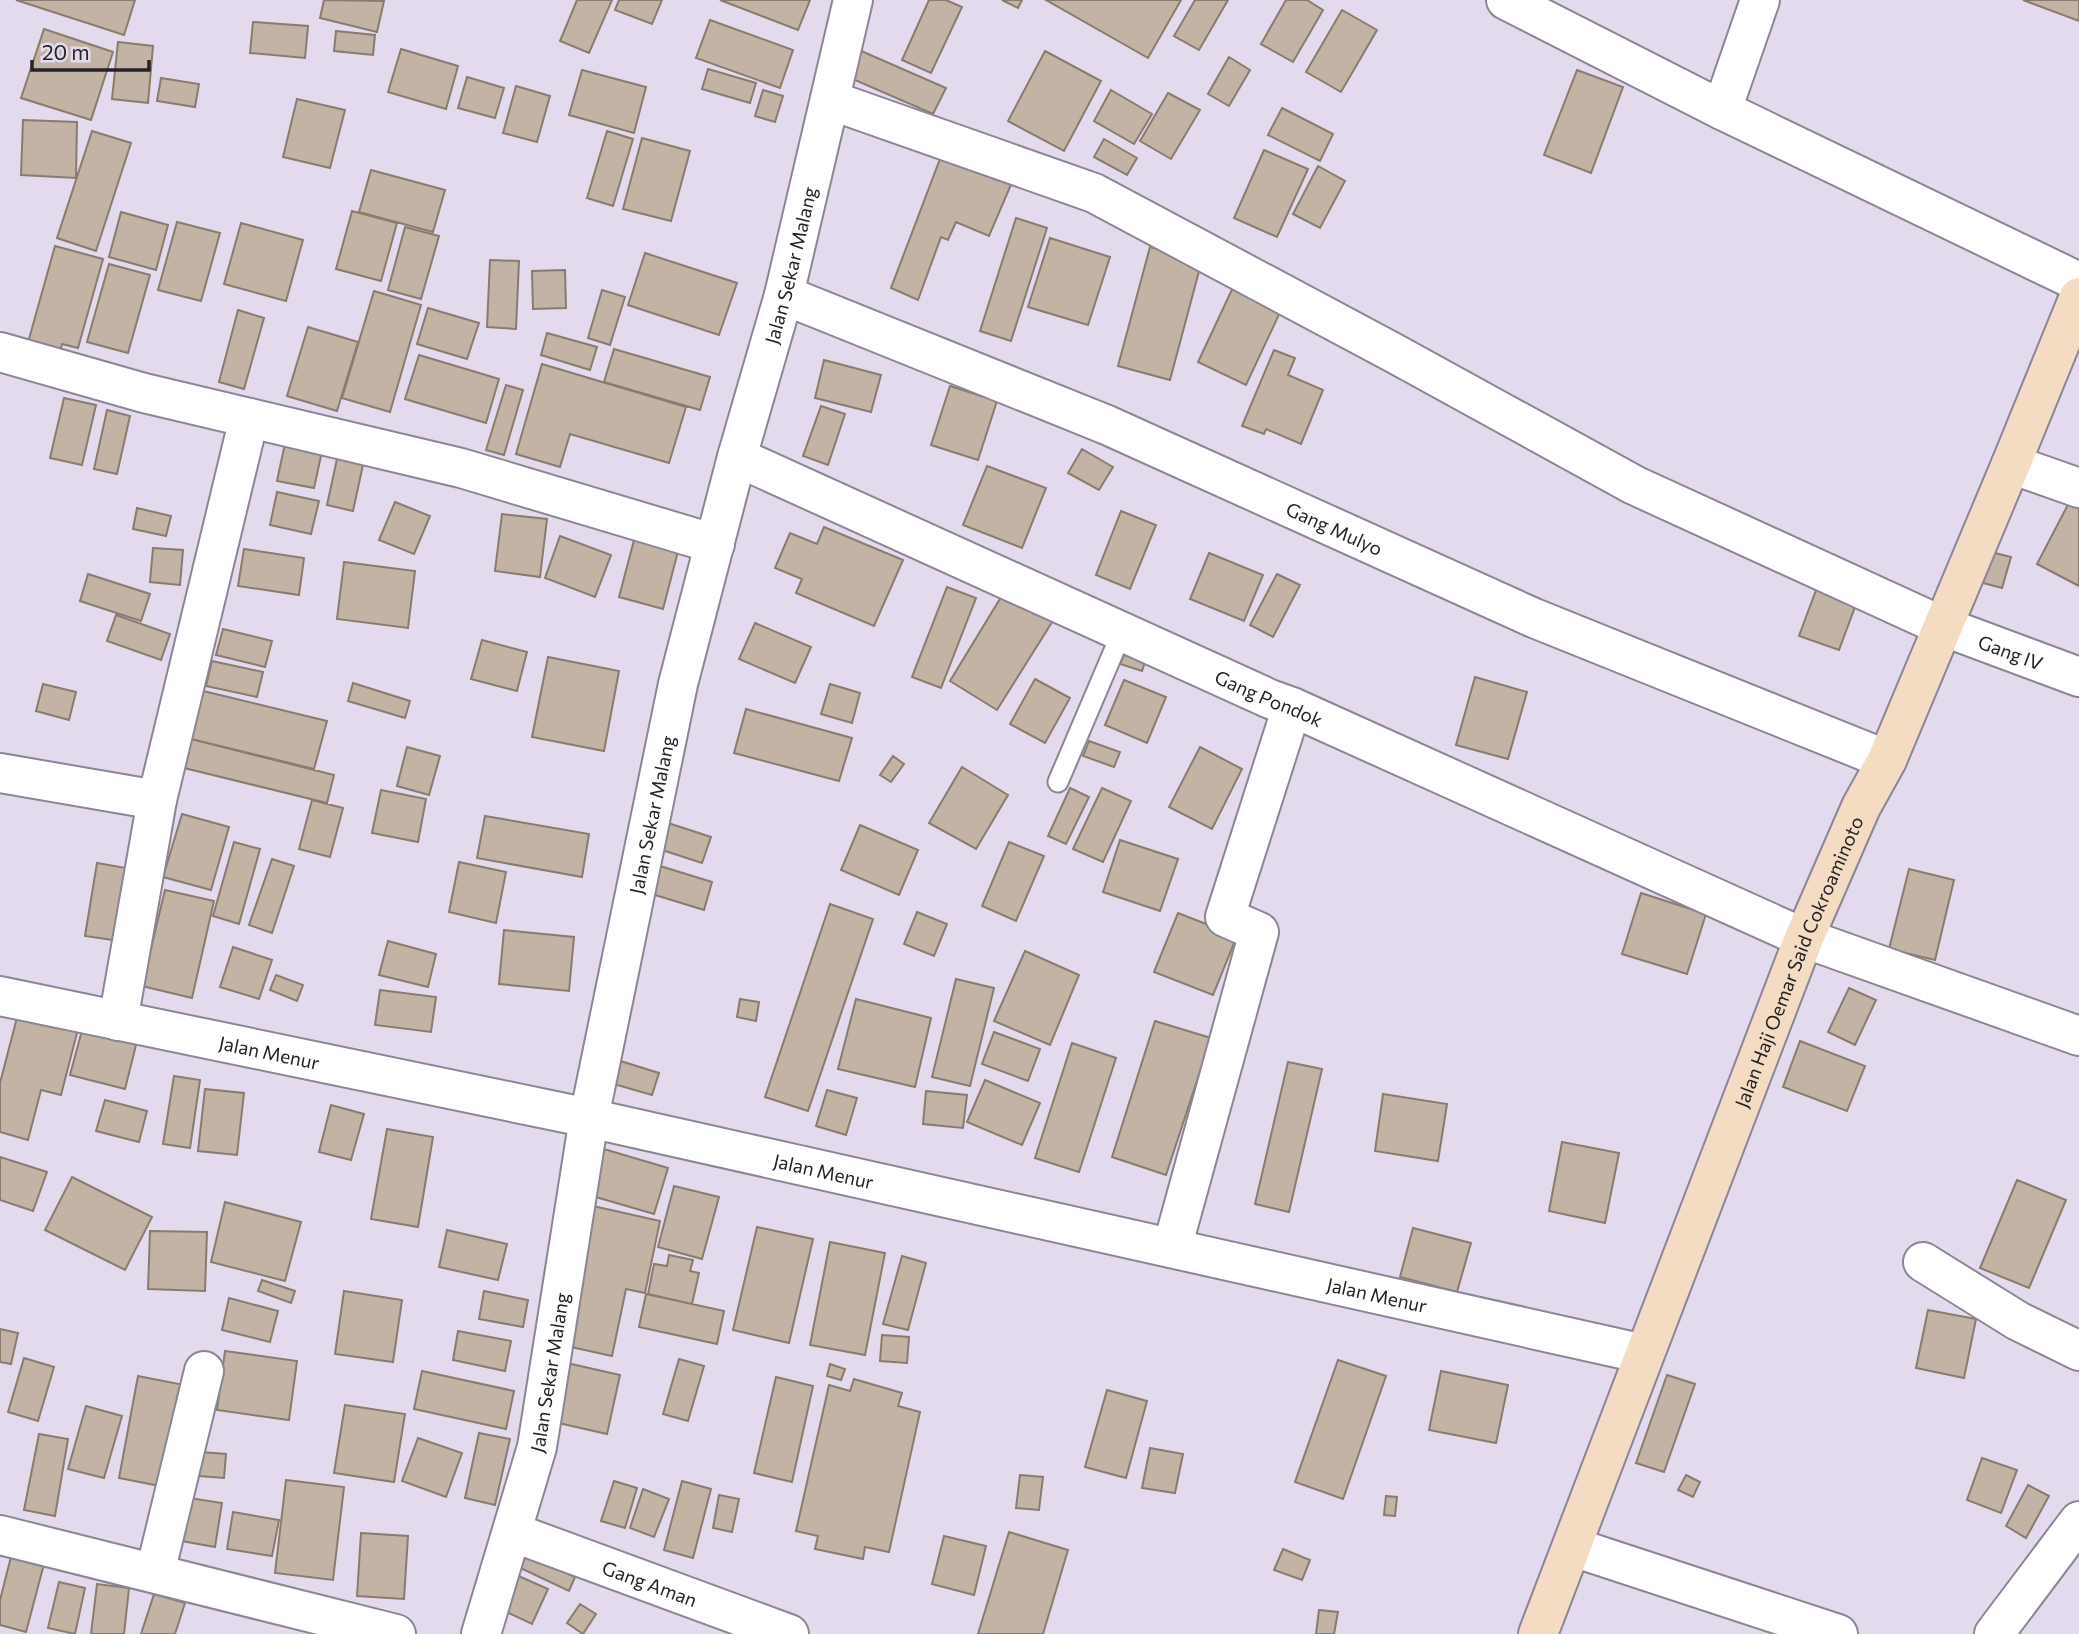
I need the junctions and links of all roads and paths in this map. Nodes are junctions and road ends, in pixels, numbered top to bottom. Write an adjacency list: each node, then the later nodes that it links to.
1 (853, 0): 4 (street, Jalan Sekar Malang)
2 (1506, 0): 5 (street)
3 (1760, 0): 5 (street)
4 (830, 100): 7 (street, Jalan Sekar Malang); 15 (street, Gang IV)
5 (1722, 110): 6 (street)
6 (2079, 282)
7 (784, 295): 11 (street, Jalan Sekar Malang); 19 (street, Gang Mulyo)
8 (2079, 297): 12 (main road, Jalan Haji Oemar Said Cokroaminoto)
9 (0, 352): 10 (street)
10 (249, 418): 14 (street); 22 (street)
11 (737, 457): 14 (street, Jalan Sekar Malang); 16 (street, Gang Pondok)
12 (2011, 464): 13 (street); 15 (main road, Jalan Haji Oemar Said Cokroaminoto)
13 (2079, 488)
14 (715, 544): 27 (street, Jalan Sekar Malang)
15 (1942, 626): 17 (street, Gang IV); 19 (main road, Jalan Haji Oemar Said Cokroaminoto)
16 (1122, 632): 18 (street, Gang Pondok); 21 (lane)
17 (2079, 677)
18 (1292, 707): 23 (street, Gang Pondok); 28 (street)
19 (1887, 760): 23 (main road, Jalan Haji Oemar Said Cokroaminoto)
20 (0, 773): 22 (street)
21 (1058, 782)
22 (157, 800): 25 (street)
23 (1804, 938): 26 (street, Gang Pondok); 31 (main road, Jalan Haji Oemar Said Cokroaminoto)
24 (0, 996): 25 (street, Jalan Menur)
25 (118, 1021): 27 (street, Jalan Menur)
26 (2079, 1036)
27 (590, 1118): 28 (street, Jalan Menur); 34 (street, Jalan Sekar Malang)
28 (1172, 1248): 31 (street, Jalan Menur)
29 (1923, 1262): 30 (street)
30 (2079, 1351)
31 (1644, 1354): 36 (main road, Jalan Haji Oemar Said Cokroaminoto)
32 (204, 1371): 37 (street)
33 (2079, 1521): 43 (street)
34 (512, 1532): 39 (street, Jalan Sekar Malang); 40 (street, Gang Aman)
35 (0, 1535): 37 (street)
36 (1573, 1547): 41 (main road, Jalan Haji Oemar Said Cokroaminoto); 42 (street)
37 (155, 1573): 38 (street)
38 (396, 1634)
39 (481, 1634)
40 (789, 1634)
41 (1538, 1634)
42 (1838, 1634)
43 (1994, 1634)

